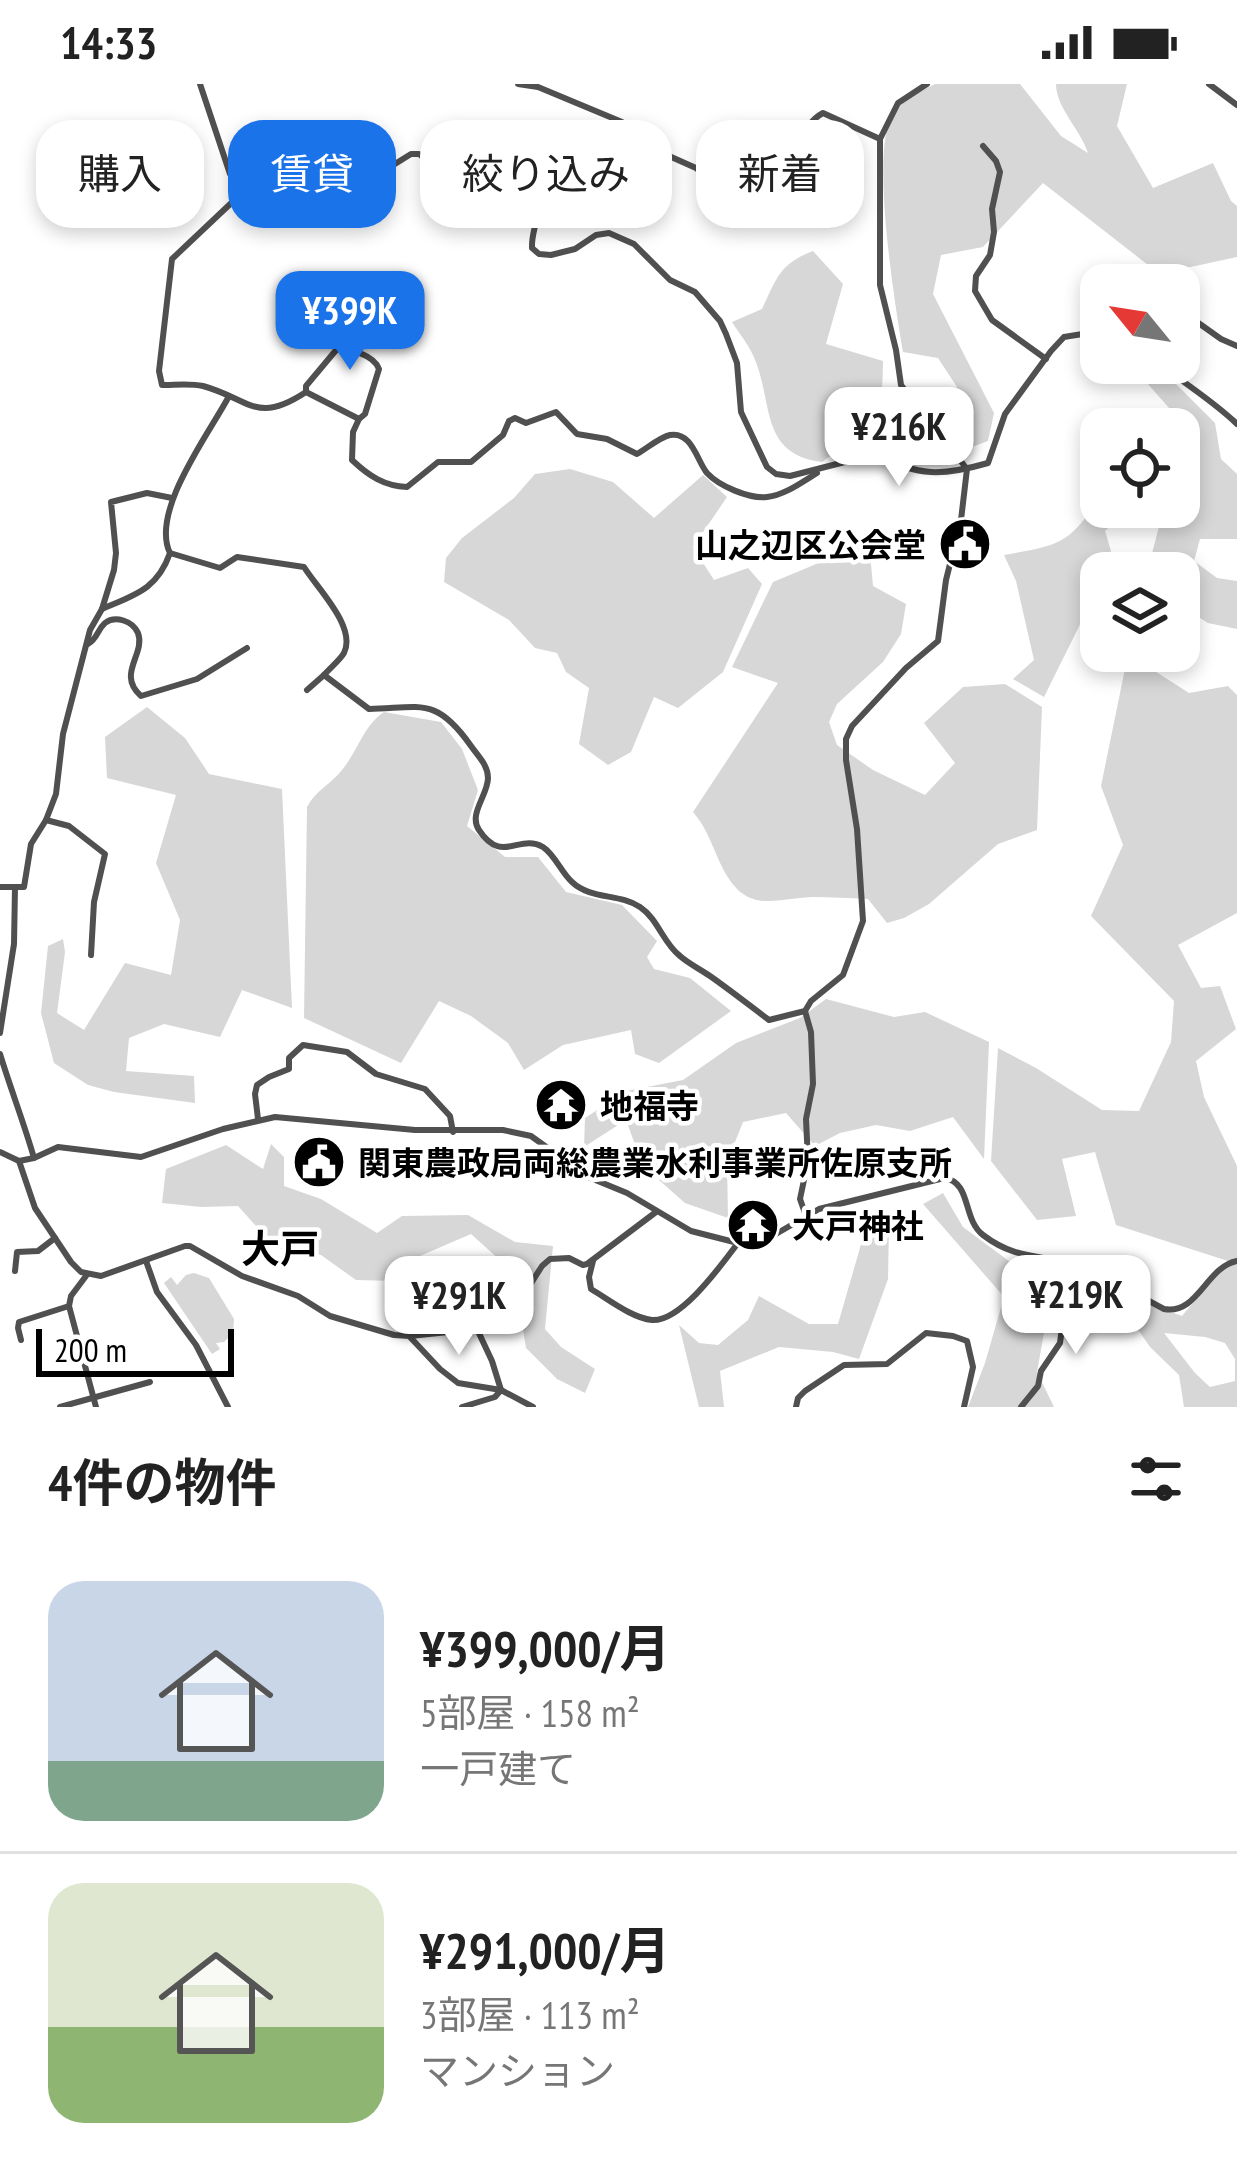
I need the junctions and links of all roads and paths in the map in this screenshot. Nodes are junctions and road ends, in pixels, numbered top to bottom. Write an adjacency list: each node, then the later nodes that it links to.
1 (200, 84): 10 (street)
2 (518, 84): 6 (street)
3 (927, 84): 7 (street)
4 (1209, 84): 5 (street)
5 (1237, 106)
6 (617, 120)
7 (880, 139): 9 (street); 23 (street)
8 (983, 146): 16 (street)
9 (672, 157)
10 (228, 169)
11 (228, 206): 19 (street)
12 (536, 228): 22 (street)
13 (1200, 324): 15 (street)
14 (1080, 334): 16 (street)
15 (1237, 346)
16 (1046, 359): 23 (street)
17 (1185, 384): 21 (street)
18 (306, 392): 19 (street); 20 (street); 20 (street)
19 (228, 398): 24 (street)
20 (359, 419): 22 (street)
21 (1237, 424)
22 (825, 468): 23 (street)
23 (968, 469): 35 (street)
24 (172, 498): 25 (street); 26 (street)
25 (170, 553): 26 (street); 29 (street)
26 (101, 610): 27 (street)
27 (88, 644): 28 (street); 31 (street)
28 (248, 648)
29 (324, 675): 30 (street); 35 (street)
30 (308, 690)
31 (46, 820): 33 (street); 34 (street)
32 (0, 887): 33 (street)
33 (15, 887): 36 (street)
34 (91, 955)
35 (805, 1011): 44 (street)
36 (0, 1033)
37 (0, 1054): 41 (street)
38 (258, 1119): 39 (street); 39 (street); 41 (street)
39 (453, 1132): 43 (street)
40 (0, 1152): 42 (street)
41 (34, 1158): 42 (street)
42 (20, 1160): 45 (street)
43 (656, 1213): 46 (street); 48 (street)
44 (806, 1216): 46 (street); 52 (street)
45 (55, 1238): 50 (street); 51 (street)
46 (738, 1244): 48 (street)
47 (146, 1261): 51 (street); 55 (street); 61 (street)
48 (593, 1261): 54 (street)
49 (1237, 1261): 52 (street)
50 (15, 1271)
51 (87, 1275): 53 (street)
52 (1128, 1288): 66 (street)
53 (69, 1306): 56 (street); 59 (street)
54 (477, 1329): 55 (street); 58 (street)
55 (410, 1336): 58 (street)
56 (22, 1340)
57 (150, 1382): 59 (street)
58 (501, 1390): 62 (street); 63 (street)
59 (95, 1403): 60 (street)
60 (60, 1407)
61 (229, 1407)
62 (462, 1407)
63 (533, 1407)
64 (796, 1407): 65 (street)
65 (964, 1407)
66 (1021, 1407)

